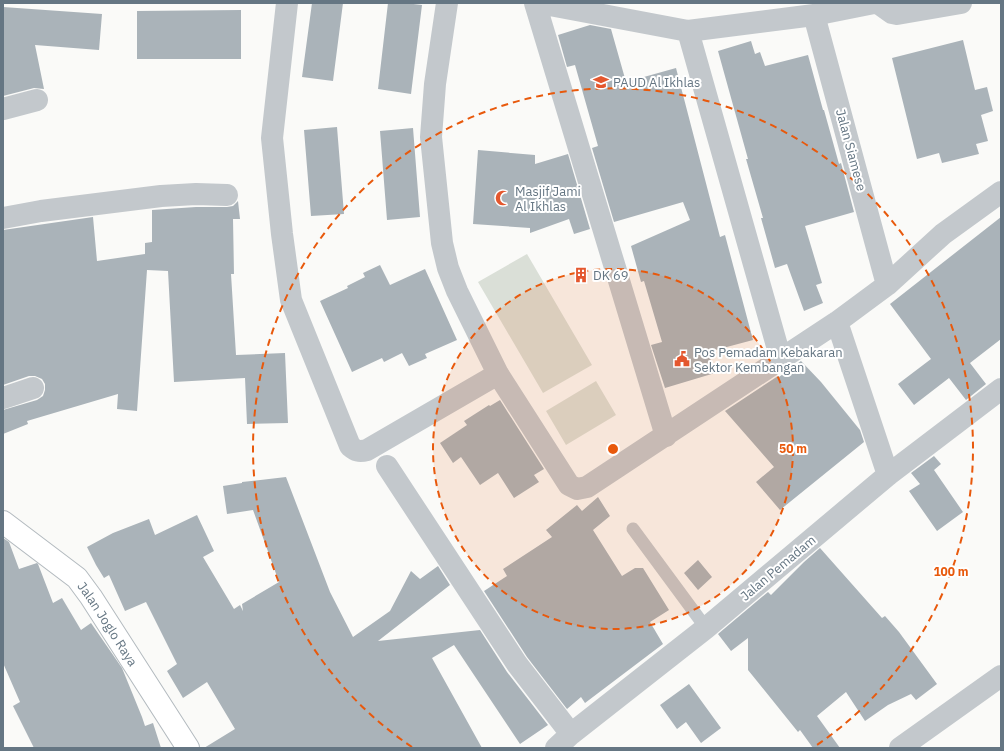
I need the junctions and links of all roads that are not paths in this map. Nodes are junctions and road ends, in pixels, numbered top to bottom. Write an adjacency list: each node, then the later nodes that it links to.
1 (287, 3): 18 (street)
2 (447, 3): 18 (street)
3 (536, 3): 22 (street)
4 (540, 3): 9 (street)
5 (874, 3): 8 (street)
6 (878, 3): 7 (street)
7 (961, 3)
8 (814, 15): 9 (street); 15 (street, Jalan Siamese)
9 (688, 31): 17 (street)
10 (37, 100): 11 (street)
11 (3, 109)
12 (1001, 192): 15 (street)
13 (227, 195): 14 (street)
14 (3, 218)
15 (887, 285): 16 (street)
16 (837, 322): 17 (street); 24 (street)
17 (781, 360): 22 (street)
18 (498, 374): 22 (street)
19 (33, 388): 21 (street)
20 (1001, 389): 24 (street, Jalan Pemadam)
21 (3, 398)
22 (666, 436)
23 (387, 466): 29 (street)
24 (888, 475): 27 (street, Jalan Pemadam)
25 (3, 522): 30 (main road, Jalan Joglo Raya)
26 (633, 529): 27 (lane)
27 (706, 628): 29 (street, Jalan Pemadam)
28 (1001, 676): 31 (street)
29 (564, 741)
30 (188, 748)
31 (900, 748)

